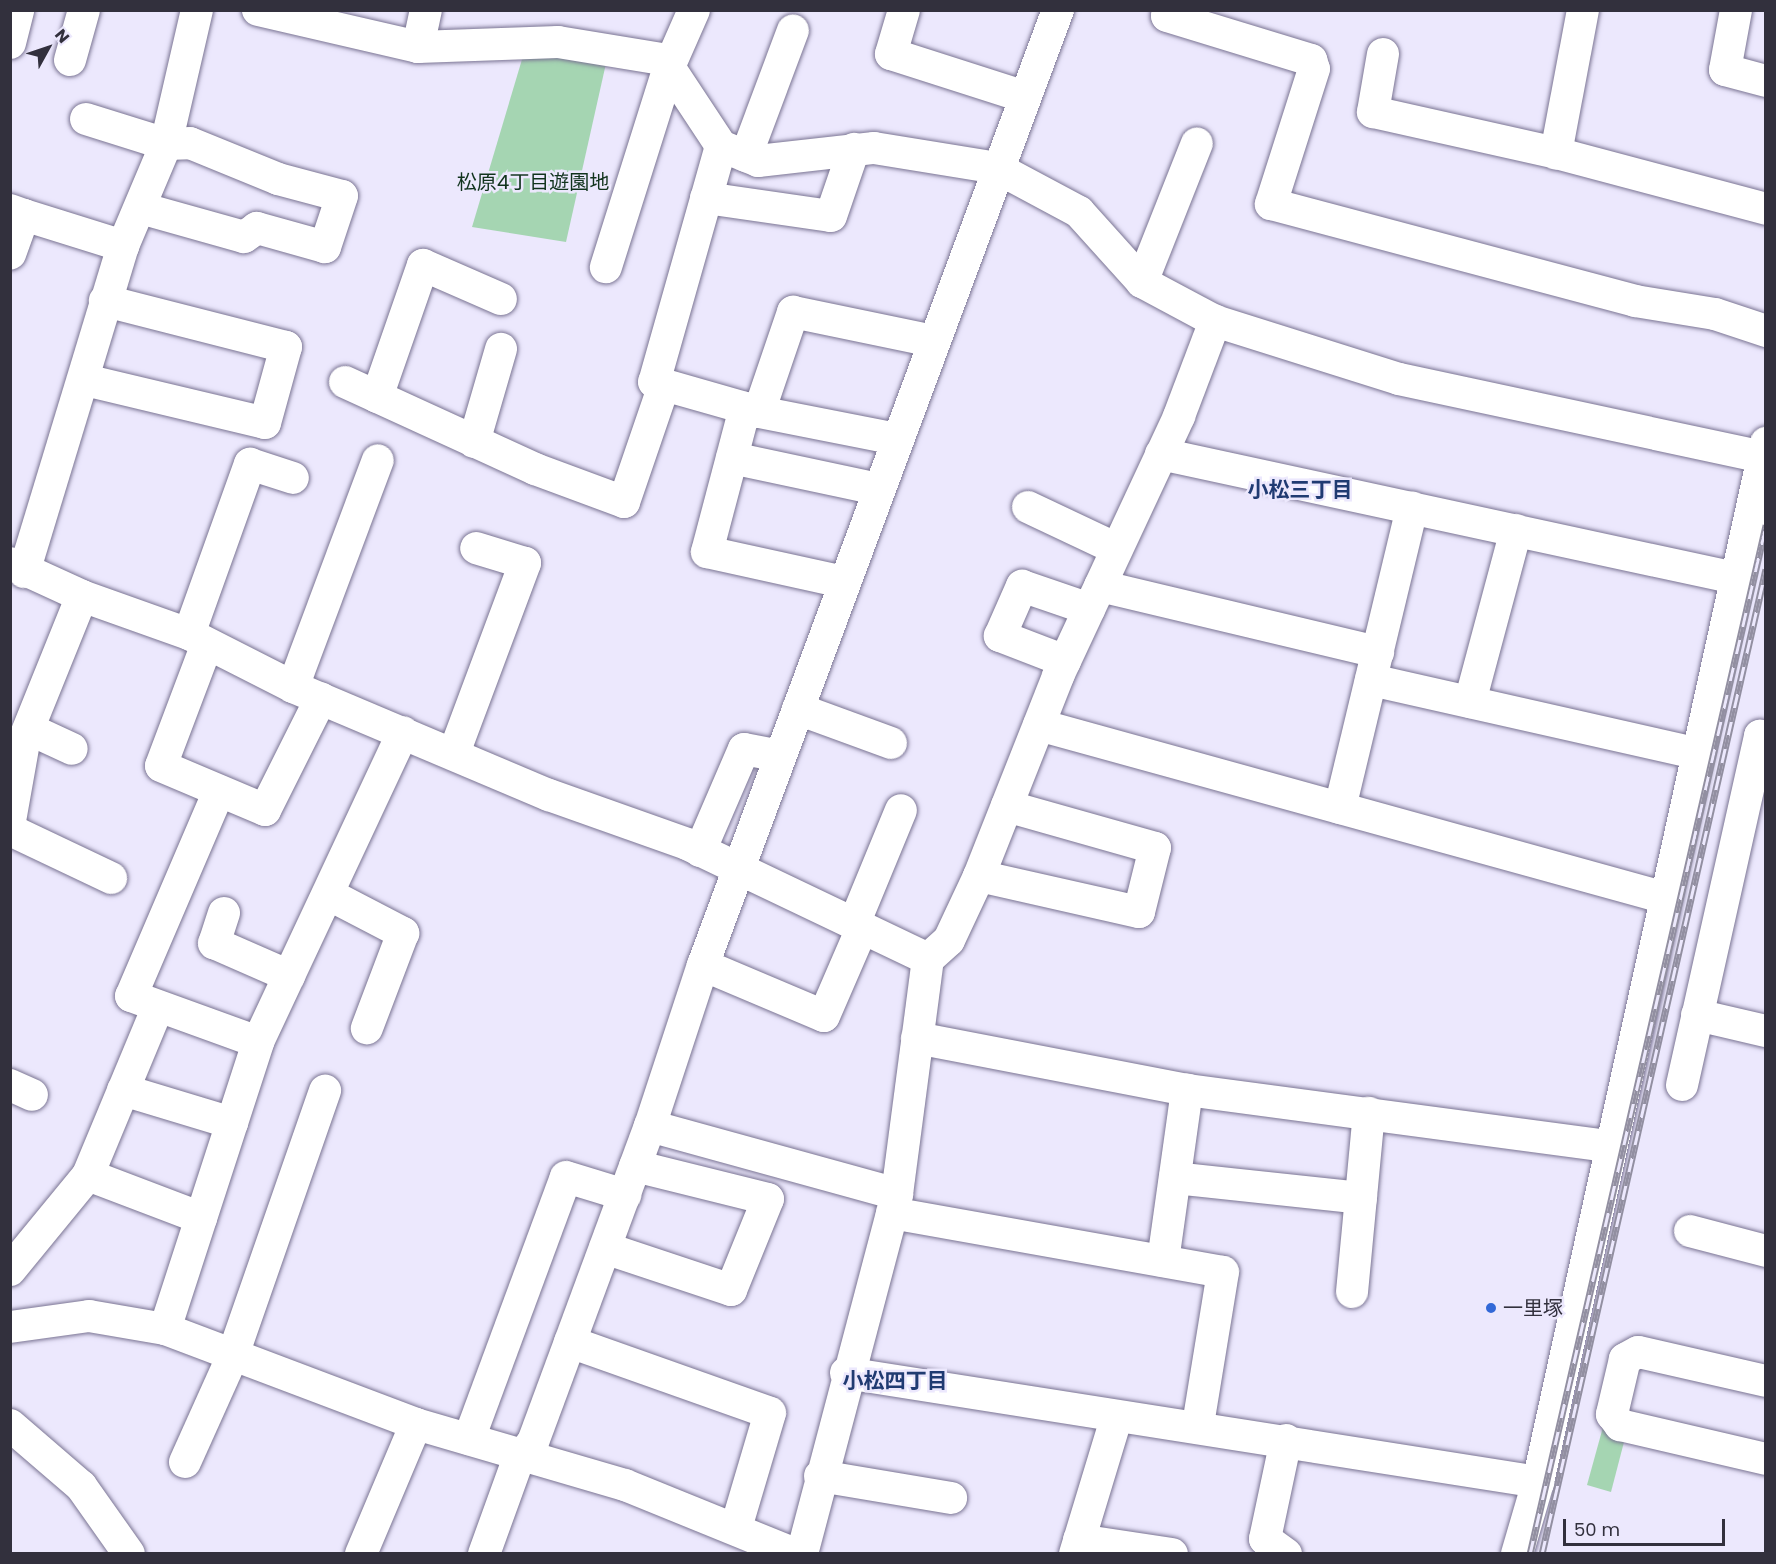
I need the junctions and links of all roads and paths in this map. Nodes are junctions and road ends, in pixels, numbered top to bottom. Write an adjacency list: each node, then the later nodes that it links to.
1 (18, 10): 14 (street)
2 (84, 10): 17 (street)
3 (197, 10): 22 (street)
4 (258, 10): 12 (street)
5 (426, 10): 15 (street)
6 (694, 10): 18 (street)
7 (904, 10): 20 (street)
8 (1058, 10): 20 (street)
9 (1169, 10): 39 (street)
10 (1583, 10): 26 (street)
11 (1736, 10): 19 (street)
12 (329, 19): 15 (street)
13 (793, 30): 25 (street)
14 (10, 43)
15 (418, 48): 18 (street)
16 (1383, 54): 26 (street)
17 (70, 60)
18 (669, 67): 25 (street); 34 (street)
19 (1766, 81)
20 (1024, 97): 27 (street)
21 (86, 119): 22 (street)
22 (166, 144): 29 (street); 29 (street)
23 (1197, 144): 35 (street)
24 (854, 149): 25 (street); 27 (street); 28 (street)
25 (734, 151): 28 (street)
26 (1556, 153): 30 (street)
27 (997, 168): 35 (street); 40 (street)
28 (706, 198): 44 (street)
29 (141, 208): 32 (street)
30 (1766, 209)
31 (17, 213): 32 (street); 33 (street)
32 (123, 246): 37 (street)
33 (10, 254)
34 (606, 267)
35 (1142, 282): 38 (street)
36 (501, 299): 45 (street)
37 (105, 301): 42 (street); 42 (street)
38 (1215, 321): 49 (street); 50 (street)
39 (1766, 332)
40 (933, 341): 46 (street); 47 (street)
41 (501, 349): 48 (street)
42 (85, 380): 60 (street)
43 (345, 382): 45 (street)
44 (664, 385): 46 (street); 48 (street)
45 (377, 397): 48 (street)
46 (752, 410): 47 (street); 51 (street)
47 (897, 439): 54 (street)
48 (474, 442)
49 (1764, 450): 61 (street)
50 (1161, 454): 56 (street); 59 (street)
51 (732, 458): 54 (street); 62 (street)
52 (378, 460): 68 (street)
53 (293, 478): 65 (street)
54 (878, 489): 62 (street)
55 (1028, 507): 59 (street)
56 (1412, 508): 57 (street); 67 (street)
57 (1516, 530): 61 (street); 69 (street)
58 (476, 548): 77 (street)
59 (1117, 549): 64 (street)
60 (17, 568): 63 (street)
61 (1736, 578): 78 (street)
62 (844, 582): 70 (street)
63 (82, 596): 65 (street); 72 (street)
64 (1094, 598): 66 (street); 66 (street); 67 (street)
65 (198, 639): 68 (street); 80 (street)
66 (1065, 661): 71 (street)
67 (1374, 666): 69 (street); 82 (street)
68 (307, 693): 73 (street); 80 (street)
69 (1470, 702): 78 (street)
70 (798, 709): 75 (street); 79 (street)
71 (1040, 725): 81 (street); 82 (street)
72 (28, 729): 76 (street); 84 (street)
73 (403, 732): 77 (street); 90 (street)
74 (1766, 737): 85 (street)
75 (891, 743)
76 (72, 749)
77 (454, 753): 86 (street)
78 (1695, 753): 91 (street)
79 (780, 756): 86 (street); 87 (street)
80 (219, 791): 97 (street)
81 (1007, 806): 88 (street); 88 (street)
82 (1340, 808): 91 (street)
83 (901, 810): 93 (street)
84 (11, 817): 89 (street)
85 (1753, 824): 98 (street)
86 (700, 851): 87 (street)
87 (739, 869): 93 (street); 95 (street)
88 (979, 876): 94 (street)
89 (111, 878)
90 (328, 894): 96 (street); 99 (street)
91 (1662, 897): 110 (street)
92 (224, 913): 96 (street)
93 (858, 926): 94 (street); 95 (street)
94 (928, 959): 101 (street)
95 (703, 964): 109 (street)
96 (289, 976): 102 (street)
97 (159, 1007): 102 (street); 104 (street)
98 (1697, 1015): 100 (street); 103 (street)
99 (367, 1028)
100 (1766, 1030)
101 (917, 1038): 105 (street); 116 (street)
102 (258, 1042): 108 (street)
103 (1682, 1085)
104 (123, 1090): 108 (street); 112 (street)
105 (1187, 1090): 107 (street); 113 (street)
106 (325, 1091): 127 (street)
107 (1369, 1113): 110 (street); 115 (street)
108 (232, 1123): 117 (street)
109 (650, 1126): 111 (street); 116 (street)
110 (1609, 1146): 140 (street)
111 (635, 1166): 114 (street); 119 (street)
112 (88, 1175): 117 (street); 122 (street)
113 (1175, 1178): 115 (street); 121 (street)
114 (625, 1195): 119 (street); 134 (street)
115 (1360, 1198): 123 (street)
116 (895, 1203): 121 (street); 128 (street)
117 (201, 1218): 125 (street)
118 (1689, 1231): 120 (street)
119 (605, 1248): 126 (street)
120 (1766, 1251)
121 (1163, 1261): 133 (street)
122 (10, 1270)
123 (1352, 1292)
124 (10, 1327): 125 (street)
125 (165, 1329): 127 (street)
126 (570, 1342): 136 (street); 142 (street)
127 (233, 1354): 131 (street); 138 (street)
128 (846, 1373): 130 (street); 139 (street)
129 (1766, 1381): 137 (street)
130 (1117, 1416): 133 (street); 143 (street)
131 (417, 1424): 134 (street); 145 (street)
132 (10, 1425): 144 (street)
133 (1198, 1425): 135 (street)
134 (469, 1439): 136 (street)
135 (1286, 1440): 140 (street); 150 (street)
136 (524, 1454): 142 (street); 146 (street)
137 (1766, 1459)
138 (185, 1462)
139 (820, 1476): 141 (street); 148 (street)
140 (1538, 1482): 151 (street)
141 (951, 1498)
142 (736, 1528): 147 (street)
143 (1077, 1547): 149 (street)
144 (129, 1554)
145 (361, 1554)
146 (484, 1554)
147 (795, 1554)
148 (802, 1554)
149 (1172, 1554)
150 (1286, 1554)
151 (1516, 1554)

